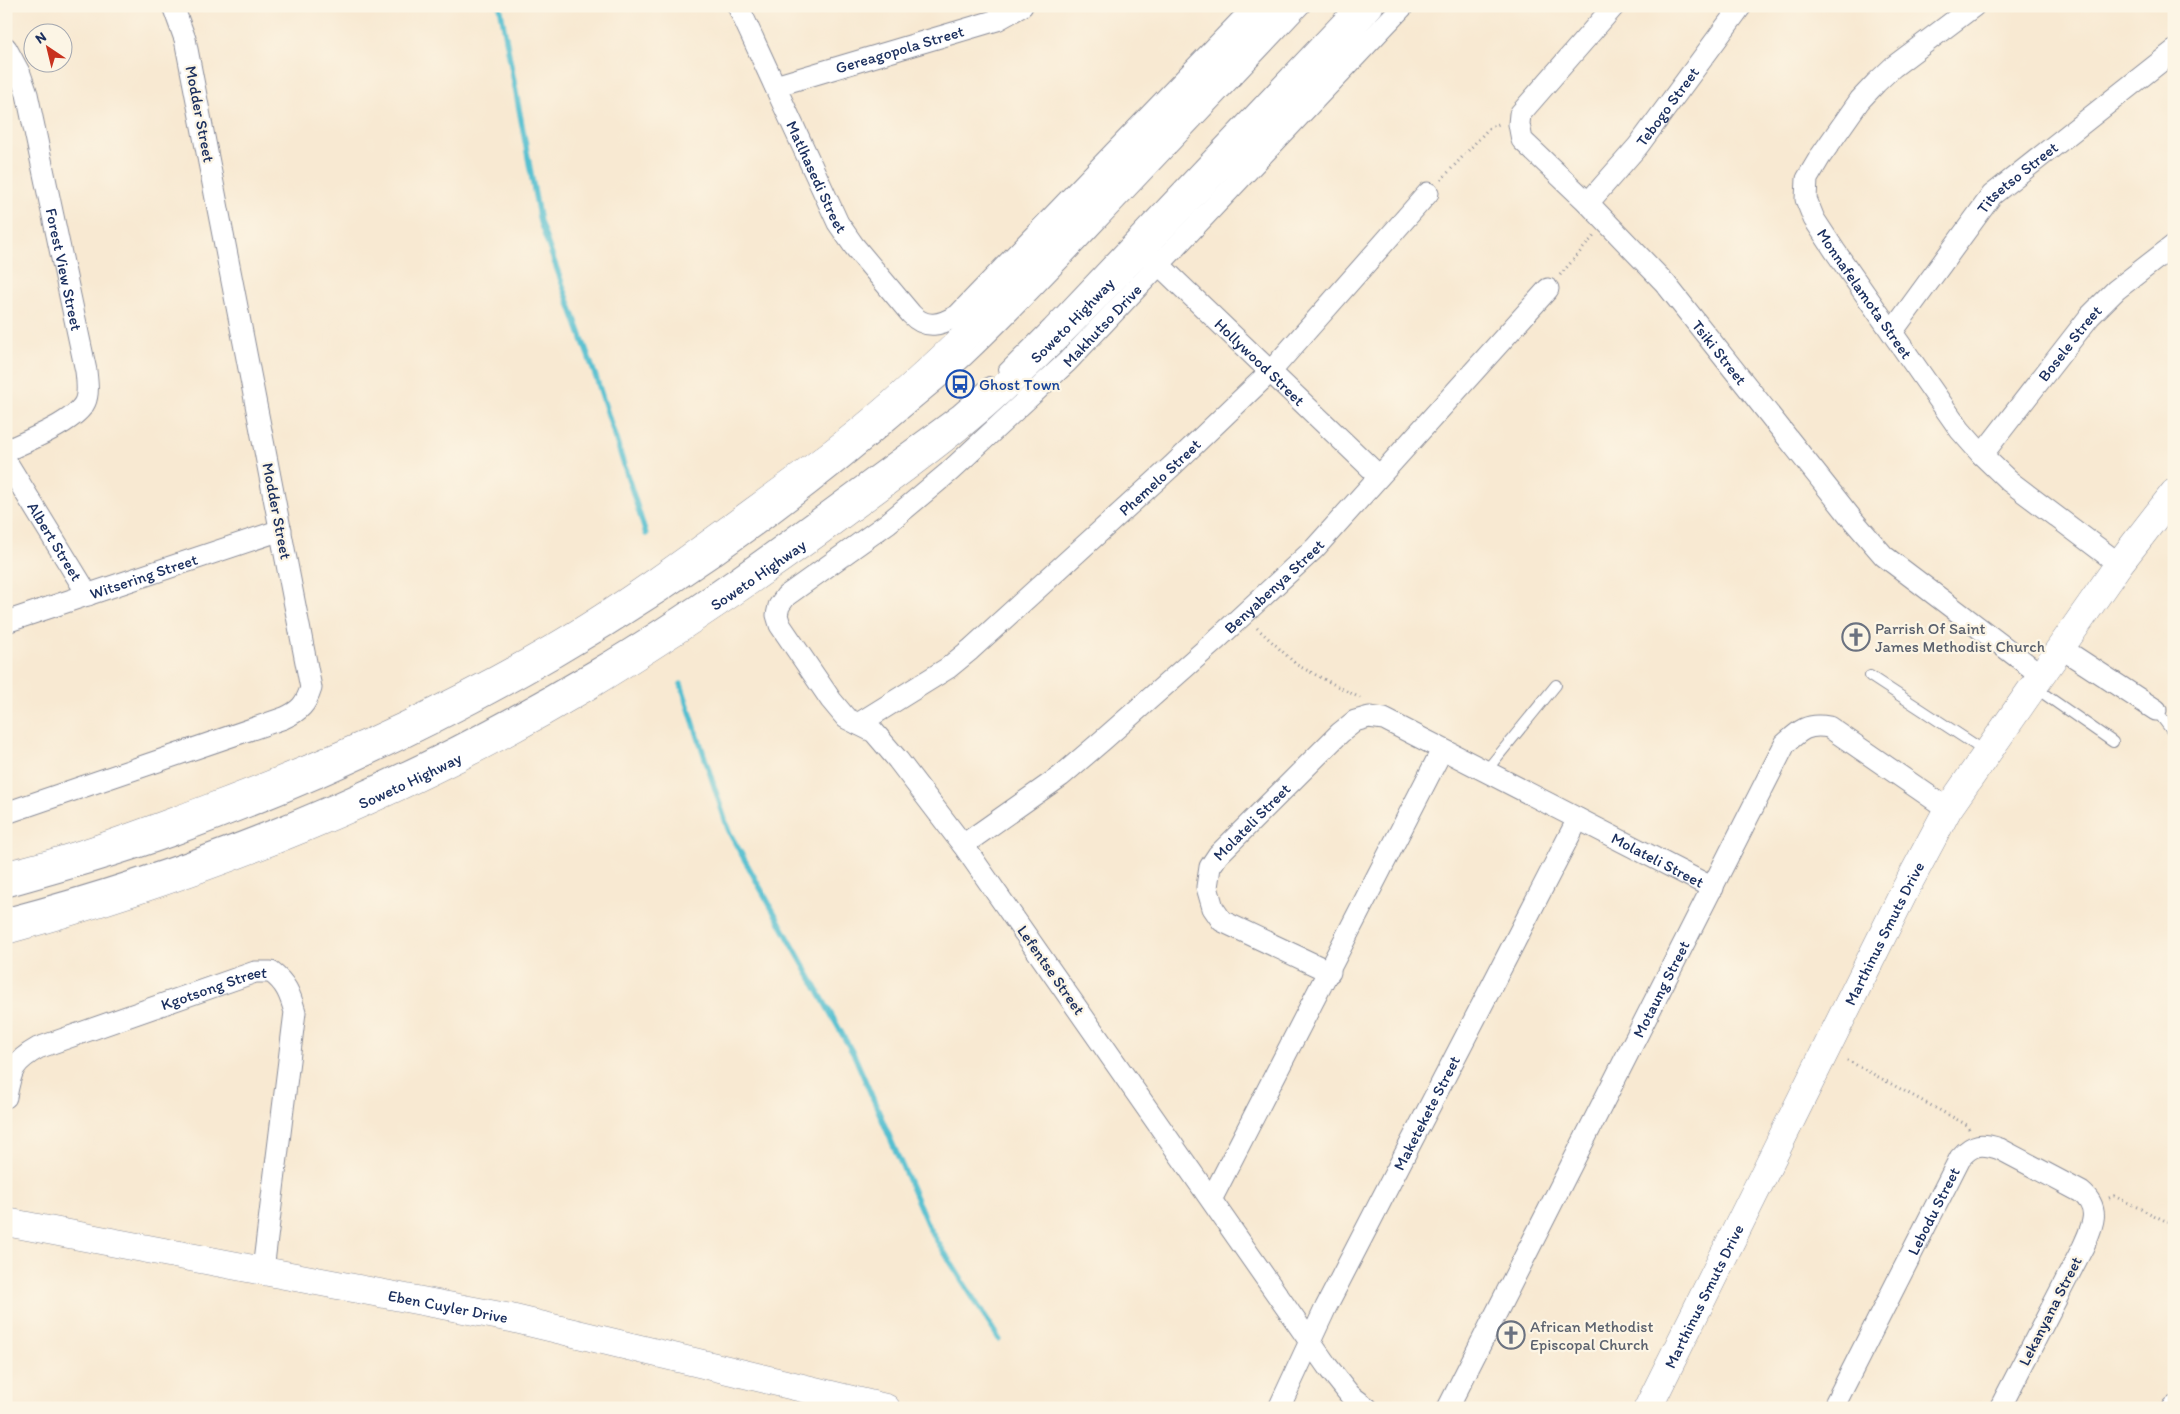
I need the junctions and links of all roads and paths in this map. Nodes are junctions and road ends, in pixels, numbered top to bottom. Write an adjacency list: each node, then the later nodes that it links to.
1 (173, 6): 30 (street, Modder Street)
2 (738, 6): 15 (street, Matlhasedi Street)
3 (1022, 6): 15 (street, Gereagopola Street)
4 (1254, 6): 15 (street, Matlhasedi Street)
5 (1285, 6): 52 (main road)
6 (1306, 6): 54 (lane)
7 (1350, 6): 55 (lane, Soweto Highway)
8 (1369, 6): 21 (main road, Soweto Highway)
9 (1403, 6): 21 (street, Makhutso Drive)
10 (1614, 6): 16 (street)
11 (1741, 6): 18 (street, Tebogo Street)
12 (1974, 6): 23 (street, Monnafelamota Street)
13 (6, 48): 25 (street, Forest View Street)
14 (2174, 51): 23 (street, Titsetso Street)
15 (776, 86)
16 (1519, 119): 17 (path); 18 (street, Tsiki Street)
17 (1428, 193): 24 (street, Phemelo Street)
18 (1588, 203): 19 (street, Tsiki Street)
19 (1606, 222): 22 (path); 38 (street, Tsiki Street)
20 (2174, 244): 26 (street, Bosele Street)
21 (1150, 256): 24 (street, Hollywood Street); 33 (street, Makhutso Drive); 56 (main road, Soweto Highway)
22 (1548, 289): 28 (street, Benyabenya Street)
23 (1892, 332): 26 (street, Monnafelamota Street)
24 (1271, 371): 28 (street, Hollywood Street); 42 (street, Phemelo Street)
25 (6, 452)
26 (1982, 455): 31 (street, Monnafelamota Street)
27 (6, 461): 32 (street, Albert Street)
28 (1379, 476): 34 (street, Benyabenya Street)
29 (2174, 493): 31 (main road, Marthinus Smuts Drive)
30 (281, 530): 32 (street, Witsering Street); 49 (street, Modder Street)
31 (2119, 564): 36 (main road, Marthinus Smuts Drive)
32 (88, 595): 35 (street, Witsering Street)
33 (777, 615): 42 (street, Lefentse Street)
34 (1243, 615): 41 (path); 51 (street, Benyabenya Street)
35 (6, 622)
36 (2061, 648): 38 (main road, Marthinus Smuts Drive); 40 (street)
37 (1870, 676): 46 (lane)
38 (2037, 681): 44 (lane); 46 (main road, Marthinus Smuts Drive)
39 (1556, 685): 47 (lane)
40 (2156, 710): 43 (lane)
41 (1369, 717): 45 (street, Molateli Street); 57 (street, Molateli Street)
42 (858, 724): 51 (street, Lefentse Street)
43 (2174, 734)
44 (2113, 742)
45 (1442, 750): 47 (street, Molateli Street); 57 (street)
46 (1987, 753): 48 (main road, Marthinus Smuts Drive)
47 (1485, 772): 50 (street, Molateli Street)
48 (1948, 809): 53 (street, Motaung Street); 58 (main road, Marthinus Smuts Drive)
49 (6, 813)
50 (1578, 820): 53 (street, Molateli Street); 66 (street, Maketekete Street)
51 (963, 845): 61 (street, Lefentse Street)
52 (6, 875)
53 (1713, 888): 70 (street, Motaung Street)
54 (6, 892)
55 (6, 913)
56 (6, 930)
57 (1330, 972): 61 (street)
58 (1826, 1049): 60 (path); 71 (main road, Marthinus Smuts Drive)
59 (6, 1097): 65 (street, Kgotsong Street)
60 (1976, 1144): 62 (street); 72 (street, Lebodu Street)
61 (1212, 1198): 66 (street, Lefentse Street)
62 (2093, 1208): 64 (path); 73 (street, Lekanyana Street)
63 (6, 1222): 65 (main road, Eben Cuyler Drive)
64 (2174, 1225)
65 (263, 1270): 67 (main road, Eben Cuyler Drive)
66 (1310, 1340): 68 (street, Maketekete Street); 69 (street)
67 (886, 1408)
68 (1279, 1408)
69 (1367, 1408)
70 (1448, 1408)
71 (1648, 1408)
72 (1833, 1408)
73 (2000, 1408)

